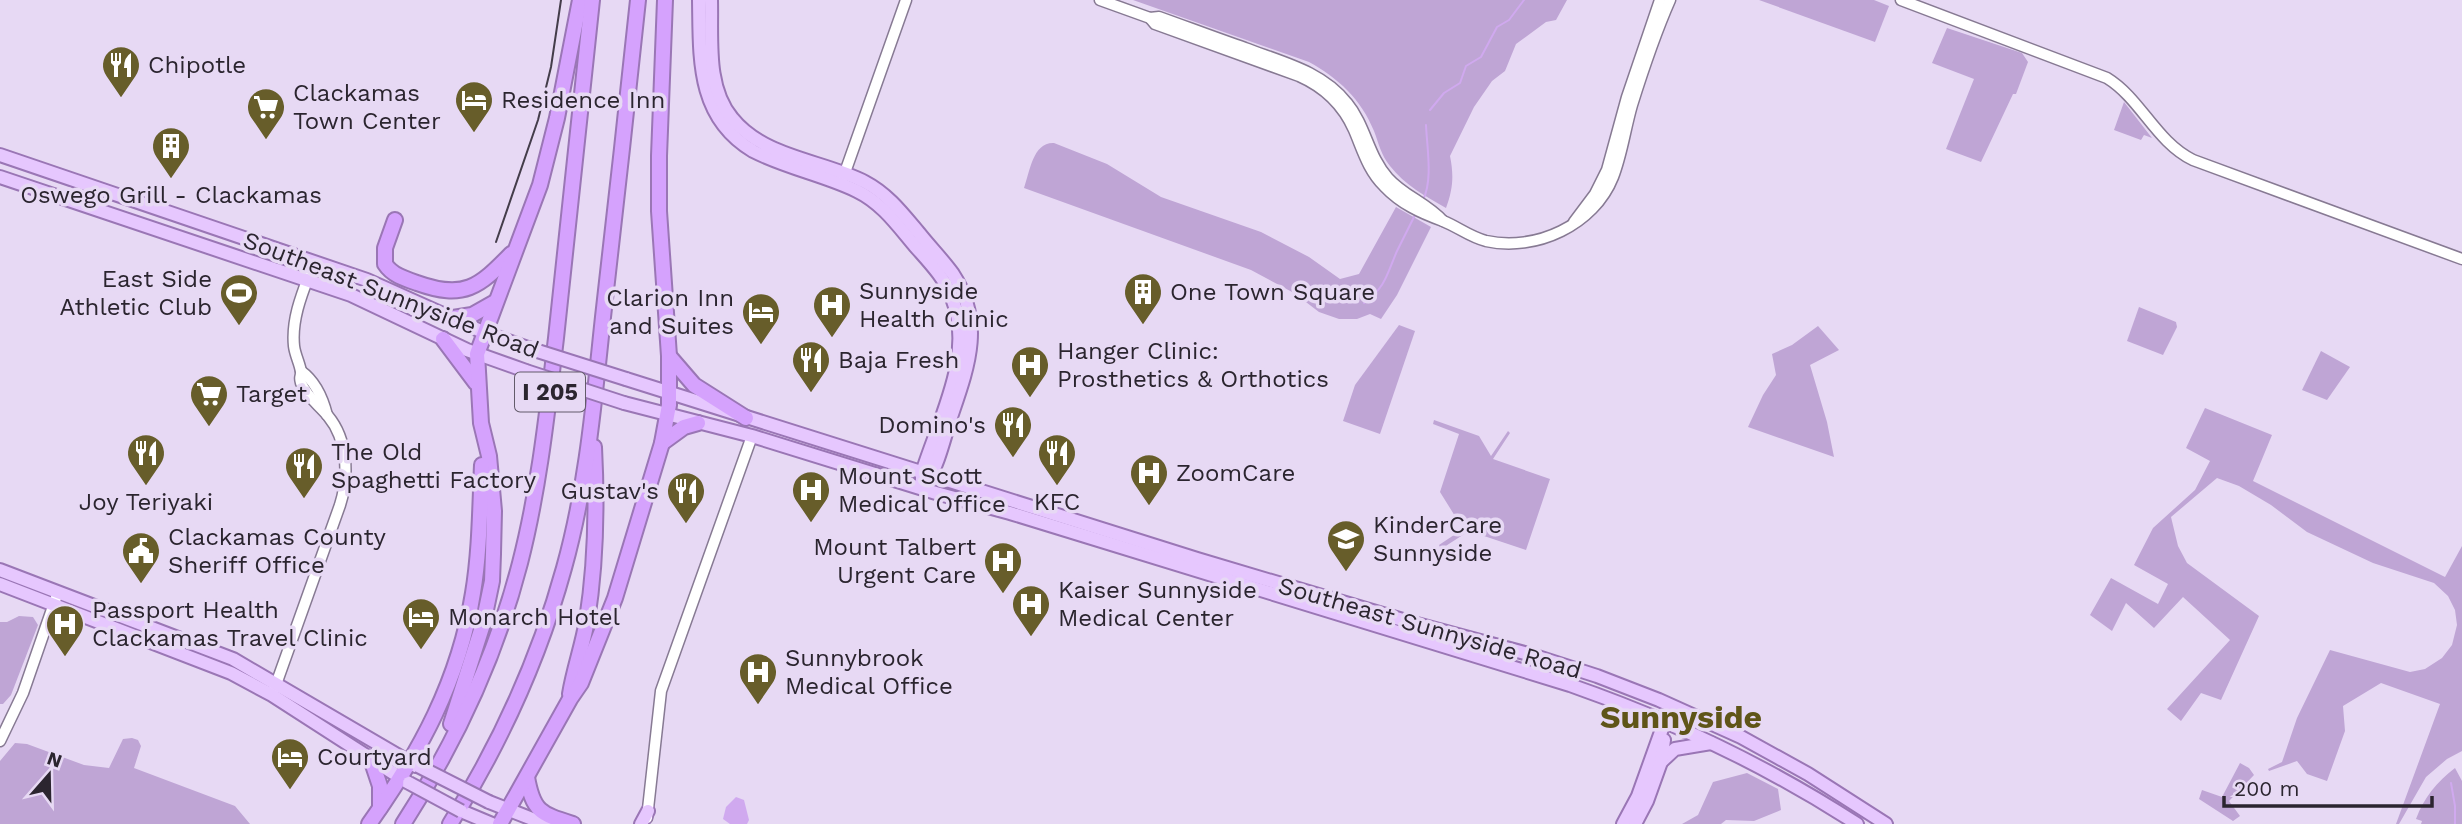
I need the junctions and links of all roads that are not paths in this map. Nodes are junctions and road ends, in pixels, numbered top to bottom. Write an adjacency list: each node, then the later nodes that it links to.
1 (580, 0): 17 (highway)
2 (592, 0): 59 (highway, I 205)
3 (638, 0): 29 (highway, I 205)
4 (665, 0): 26 (highway)
5 (699, 0): 14 (main road)
6 (711, 0): 14 (main road)
7 (1100, 0): 16 (street)
8 (1660, 0): 16 (street)
9 (1670, 0): 16 (street)
10 (1901, 0): 18 (street)
11 (906, 1): 14 (street)
12 (0, 155): 19 (main road, Southeast Sunnyside Road)
13 (0, 177): 20 (main road, Southeast Sunnyside Road)
14 (843, 179): 36 (main road)
15 (395, 220): 17 (highway)
16 (1574, 222)
17 (517, 248): 21 (highway)
18 (2462, 258)
19 (314, 262): 20 (street); 22 (main road, Southeast Sunnyside Road)
20 (307, 280): 24 (main road, Southeast Sunnyside Road); 49 (street)
21 (495, 302): 22 (highway); 23 (highway)
22 (453, 318): 23 (main road, Southeast Sunnyside Road)
23 (484, 332): 25 (highway); 28 (main road, Southeast Sunnyside Road, bridge)
24 (443, 339): 25 (main road, Southeast Sunnyside Road); 27 (highway)
25 (477, 354): 27 (highway); 30 (main road, Southeast Sunnyside Road, bridge)
26 (670, 356): 28 (highway); 31 (highway)
27 (478, 386): 34 (highway)
28 (670, 394): 30 (highway); 31 (main road, Southeast Sunnyside Road)
29 (592, 414): 51 (highway); 68 (highway, I 205)
30 (667, 415): 32 (main road, Southeast Sunnyside Road); 35 (highway)
31 (746, 418): 36 (main road, Southeast Sunnyside Road)
32 (698, 423): 33 (main road, Southeast Sunnyside Road); 35 (highway)
33 (752, 436): 37 (main road, Southeast Sunnyside Road); 64 (street)
34 (484, 443): 58 (highway); 59 (highway)
35 (662, 443): 51 (highway)
36 (926, 474): 37 (main road); 38 (main road, Southeast Sunnyside Road)
37 (922, 489): 39 (main road, Southeast Sunnyside Road)
38 (1197, 559): 39 (main road); 42 (main road, Southeast Sunnyside Road)
39 (1167, 562): 43 (main road, Southeast Sunnyside Road)
40 (0, 570): 44 (main road)
41 (0, 584): 44 (main road)
42 (1283, 585): 43 (main road); 47 (main road, Southeast Sunnyside Road)
43 (1251, 588): 48 (main road, Southeast Sunnyside Road)
44 (56, 598): 45 (main road); 46 (main road); 54 (street)
45 (197, 644): 46 (main road); 49 (main road)
46 (166, 647): 50 (main road)
47 (1532, 655): 48 (main road); 52 (main road, Southeast Sunnyside Road)
48 (1494, 660): 53 (main road, Southeast Sunnyside Road)
49 (277, 682): 50 (street); 58 (main road)
50 (272, 695): 56 (main road)
51 (570, 699): 60 (highway)
52 (1674, 706): 53 (main road); 76 (main road, Southeast Sunnyside Road)
53 (1667, 722): 55 (main road, Southeast Sunnyside Road); 57 (main road); 73 (main road)
54 (0, 741)
55 (1712, 743): 57 (main road); 75 (main road, Southeast Sunnyside Road)
56 (371, 759): 61 (main road); 62 (highway)
57 (1661, 762): 74 (main road)
58 (414, 765): 61 (highway); 63 (main road, bridge)
59 (437, 768): 67 (highway, I 205)
60 (527, 777): 63 (highway); 71 (highway)
61 (405, 781): 62 (highway); 65 (main road, bridge)
62 (380, 808): 66 (highway)
63 (508, 810): 69 (highway); 70 (main road)
64 (647, 817): 72 (main road)
65 (487, 822)
66 (369, 824)
67 (403, 824)
68 (450, 824)
69 (499, 824)
70 (545, 824)
71 (573, 824)
72 (641, 824)
73 (1623, 824)
74 (1635, 824)
75 (1857, 824)
76 (1886, 824)

